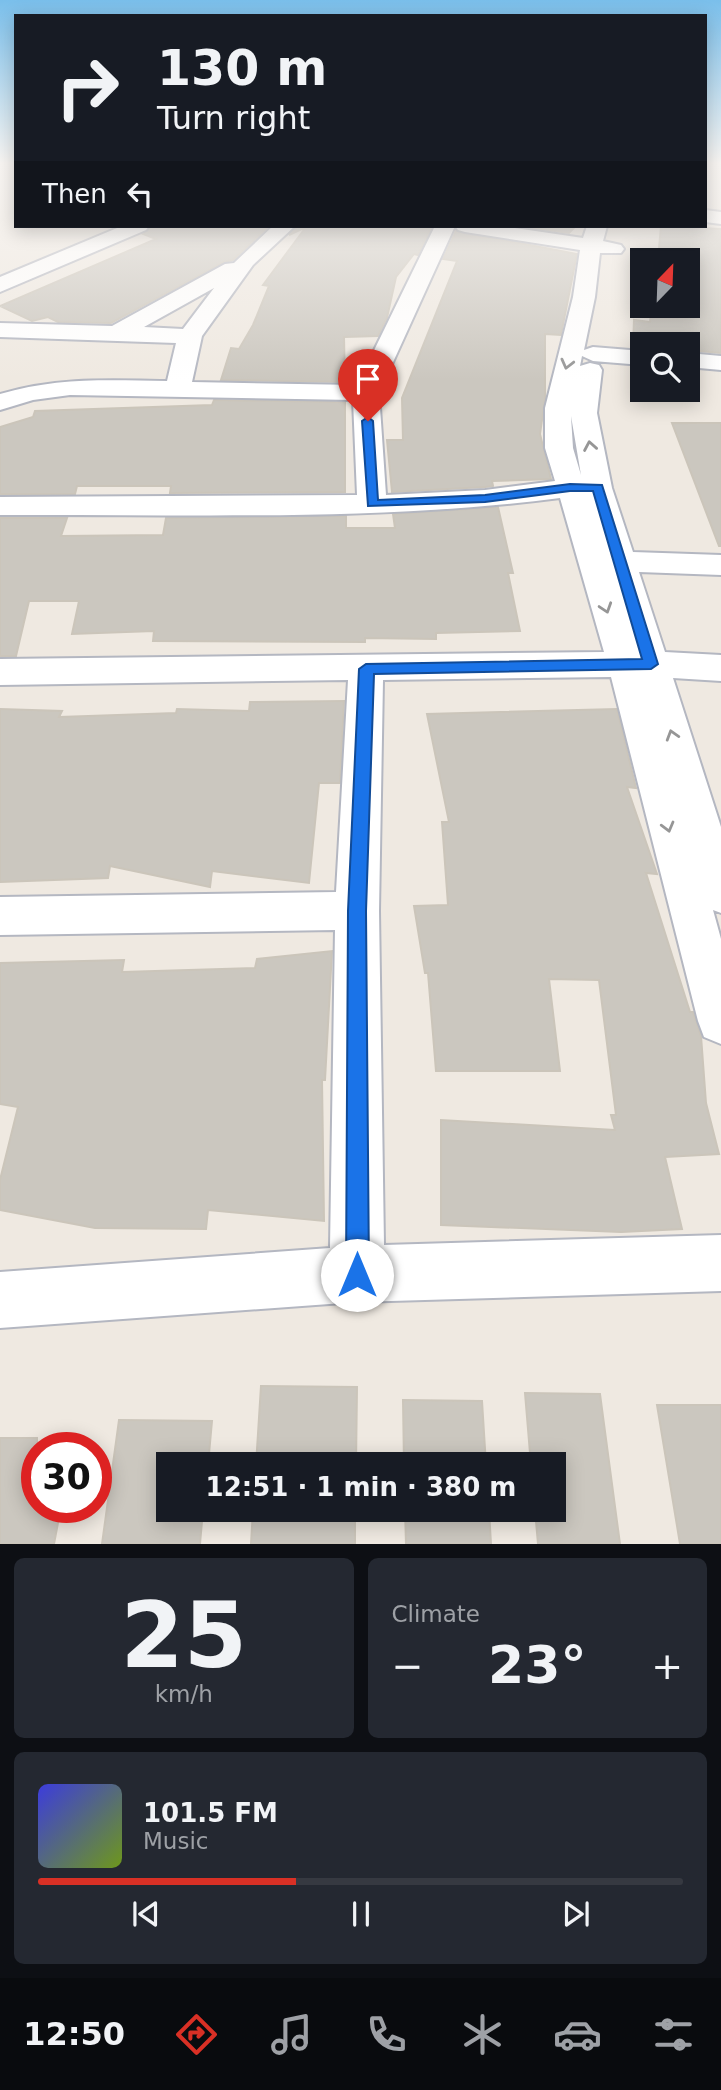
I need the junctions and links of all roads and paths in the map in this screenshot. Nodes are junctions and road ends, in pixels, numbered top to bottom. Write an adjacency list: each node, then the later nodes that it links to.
1 (115, 236): 6 (street)
2 (274, 236): 5 (street)
3 (440, 236): 15 (street)
4 (605, 237): 10 (street); 17 (street, one-way to 17)
5 (246, 261): 8 (street); 9 (street)
6 (0, 285)
7 (0, 330): 8 (street)
8 (115, 334): 9 (street)
9 (190, 336): 14 (street)
10 (593, 354): 11 (street); 17 (street, one-way to 10)
11 (630, 357)
12 (700, 361): 13 (street)
13 (721, 363)
14 (178, 387): 15 (street); 16 (street)
15 (366, 393): 18 (street)
16 (0, 402)
17 (584, 488): 18 (street); 20 (street)
18 (372, 503): 19 (street)
19 (0, 506)
20 (607, 561): 21 (street); 22 (street)
21 (721, 565)
22 (638, 665): 23 (street); 24 (street); 26 (street, one-way to 22); 29 (street, one-way to 29)
23 (721, 668)
24 (366, 669): 25 (street); 27 (street)
25 (0, 672)
26 (721, 894)
27 (357, 911): 28 (street); 31 (street)
28 (0, 916)
29 (721, 1021)
30 (721, 1263): 31 (street)
31 (357, 1275): 32 (street)
32 (0, 1300)

